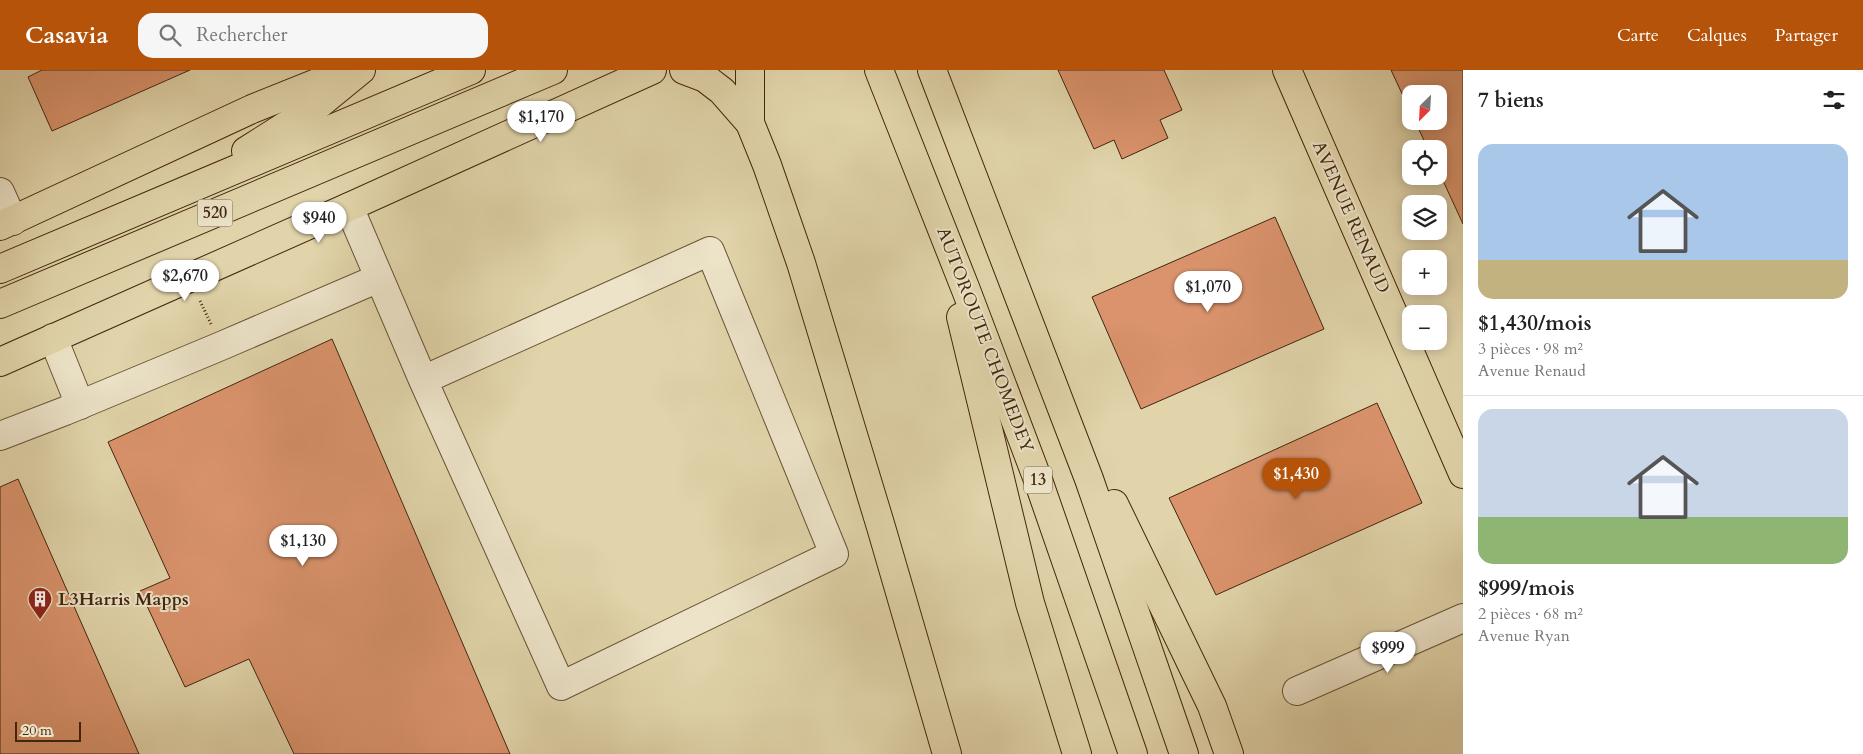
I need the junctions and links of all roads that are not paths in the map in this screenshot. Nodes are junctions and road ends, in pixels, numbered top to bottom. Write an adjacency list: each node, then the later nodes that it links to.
1 (349, 70): 11 (main road)
2 (361, 70): 14 (main road)
3 (471, 70): 14 (main road, 520)
4 (553, 70): 19 (main road, 520)
5 (652, 70): 15 (main road)
6 (684, 70): 12 (main road)
7 (750, 70): 12 (main road)
8 (879, 70): 16 (main road, AUTOROUTE CHOMEDEY / 13)
9 (932, 70): 25 (main road)
10 (1287, 70): 29 (main road, AVENUE RENAUD)
11 (306, 78): 17 (main road)
12 (750, 123): 32 (main road)
13 (0, 192): 17 (street)
14 (179, 194): 18 (main road, 520)
15 (349, 207): 20 (street); 23 (main road)
16 (934, 208): 33 (main road); 34 (main road, AUTOROUTE CHOMEDEY / 13)
17 (6, 224)
18 (0, 269)
19 (61, 278): 21 (main road, 520); 22 (main road)
20 (379, 278): 26 (street); 27 (street)
21 (0, 304)
22 (0, 323)
23 (53, 338): 24 (main road); 27 (street)
24 (0, 362)
25 (1047, 366): 35 (main road); 36 (main road)
26 (423, 380): 26 (street)
27 (80, 405): 28 (street)
28 (0, 436)
29 (1463, 474)
30 (1463, 618): 31 (street)
31 (1297, 691)
32 (947, 754)
33 (1077, 754)
34 (1133, 754)
35 (1184, 754)
36 (1229, 754)

